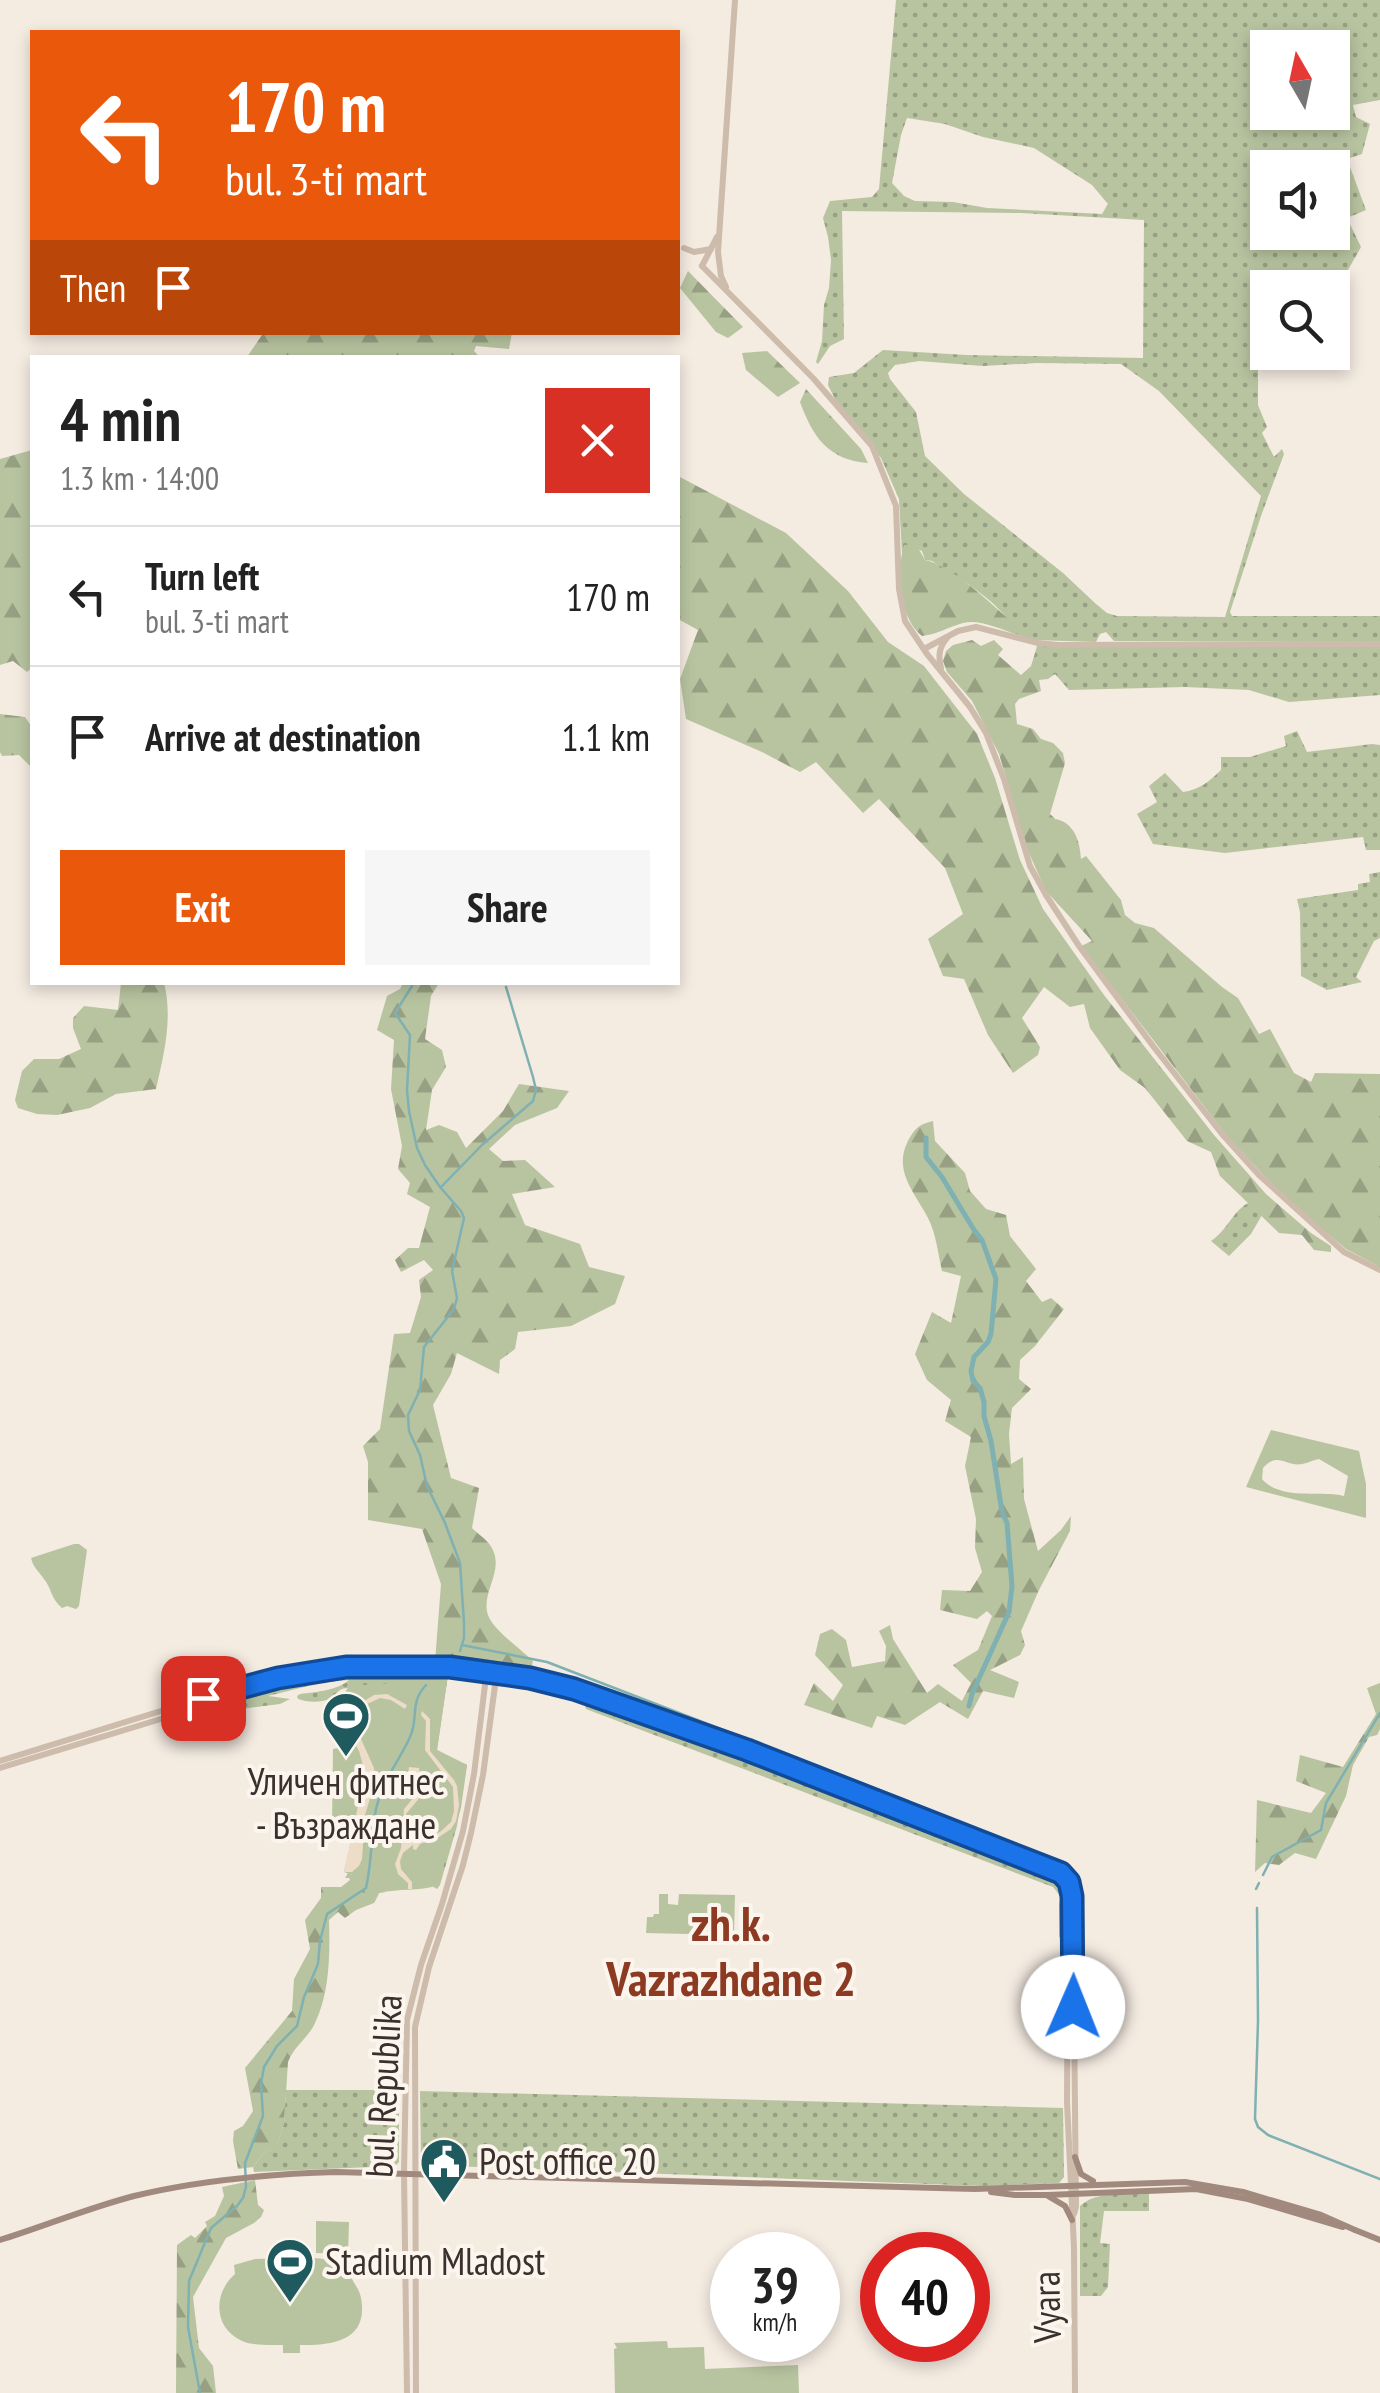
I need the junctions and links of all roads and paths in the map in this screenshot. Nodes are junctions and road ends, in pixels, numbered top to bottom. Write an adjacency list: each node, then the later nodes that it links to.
1 (735, 0): 3 (street)
2 (684, 248): 3 (street)
3 (715, 250): 4 (street); 4 (street)
4 (728, 293): 6 (street)
5 (950, 636): 6 (street); 7 (street); 8 (street); 9 (street)
6 (916, 640): 8 (street)
7 (1380, 644)
8 (923, 649): 9 (street)
9 (944, 674): 10 (street)
10 (1380, 1270)
11 (486, 1674): 12 (street); 13 (street); 14 (street); 16 (street, bul. Republika)
12 (496, 1676): 15 (street); 17 (street, bul. Republika); 20 (street)
13 (0, 1760)
14 (0, 1768)
15 (1076, 2157): 18 (main road); 20 (street)
16 (404, 2174): 17 (main road); 24 (main road); 26 (street, bul. Republika)
17 (414, 2174): 19 (main road); 27 (street, bul. Republika)
18 (1114, 2183): 20 (main road); 23 (main road)
19 (975, 2189): 20 (main road); 21 (main road)
20 (1073, 2190): 21 (main road); 22 (street, Vyara); 23 (main road)
21 (1047, 2196): 22 (main road)
22 (1072, 2220): 28 (street, Vyara)
23 (1355, 2230): 25 (main road)
24 (0, 2240)
25 (1380, 2240)
26 (407, 2393)
27 (416, 2393)
28 (1076, 2393)

